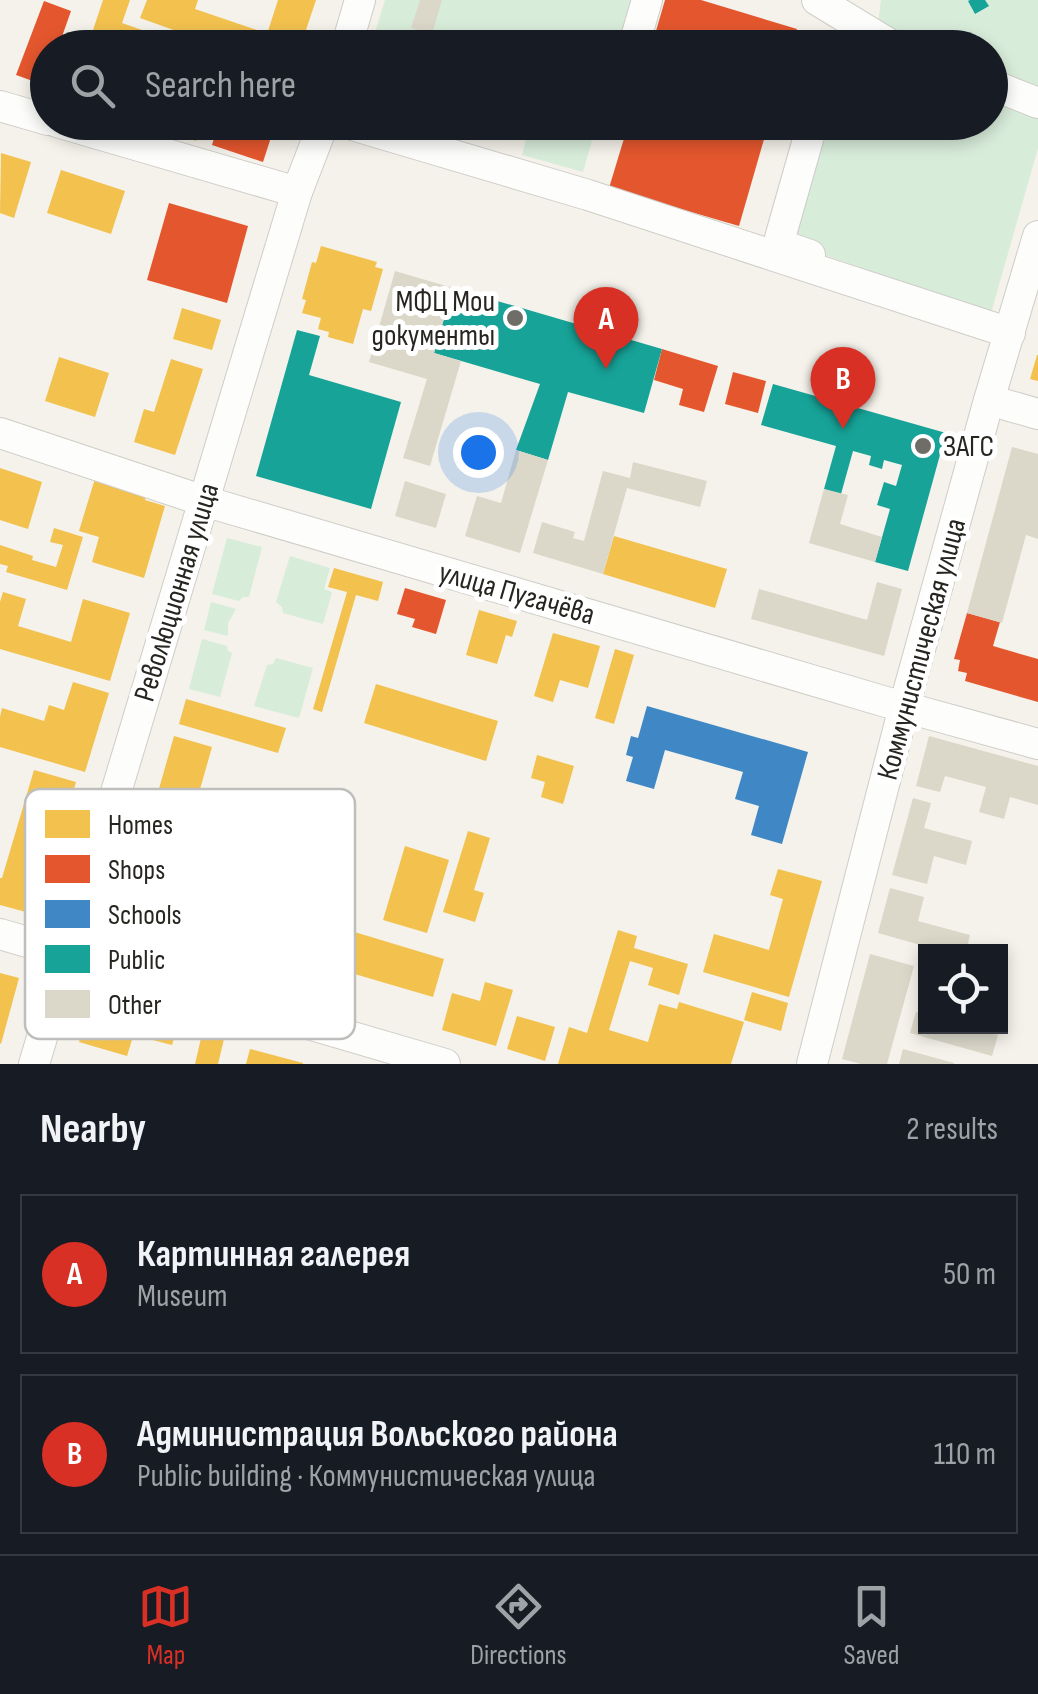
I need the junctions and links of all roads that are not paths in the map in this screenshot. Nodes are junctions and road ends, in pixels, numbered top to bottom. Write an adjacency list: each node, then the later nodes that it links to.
1 (360, 0): 5 (street)
2 (647, 0): 6 (street)
3 (818, 0): 4 (street)
4 (844, 17): 7 (street); 8 (street)
5 (351, 30)
6 (638, 30)
7 (841, 30)
8 (866, 30)
9 (1008, 91): 10 (street)
10 (1038, 103)
11 (0, 106): 12 (street)
12 (30, 115)
13 (118, 140): 17 (street)
14 (317, 140): 17 (street, Революционная улица)
15 (402, 140): 19 (street)
16 (808, 140): 19 (street)
17 (297, 192): 23 (street, Революционная улица)
18 (1038, 236): 19 (street, Коммунистическая улица)
19 (1011, 328): 20 (street, Коммунистическая улица)
20 (989, 400): 21 (street); 24 (street, Коммунистическая улица)
21 (1038, 414)
22 (0, 433): 23 (street, улица Пугачёва)
23 (204, 501): 24 (street, улица Пугачёва); 26 (street, Революционная улица)
24 (904, 707): 25 (street, улица Пугачёва); 33 (street, Коммунистическая улица)
25 (1038, 744)
26 (117, 789)
27 (0, 934): 28 (street)
28 (25, 941)
29 (355, 1037): 32 (street)
30 (41, 1039): 31 (street, Революционная улица)
31 (34, 1064)
32 (445, 1064)
33 (812, 1064)

